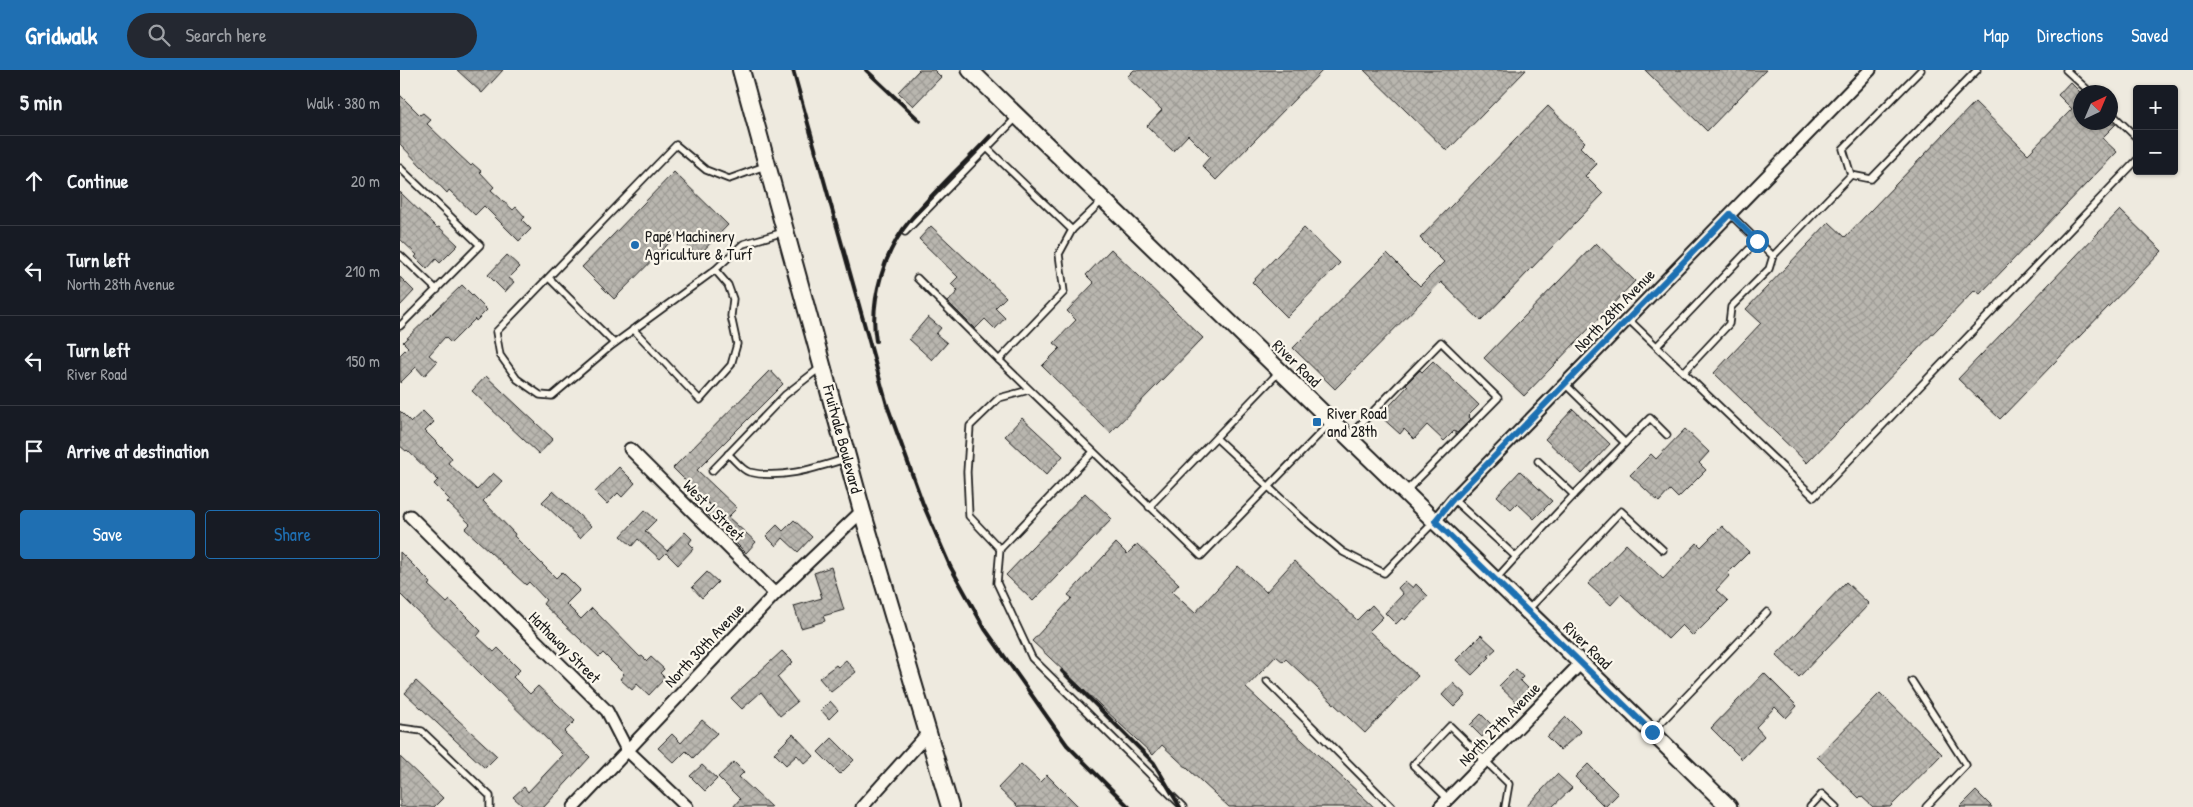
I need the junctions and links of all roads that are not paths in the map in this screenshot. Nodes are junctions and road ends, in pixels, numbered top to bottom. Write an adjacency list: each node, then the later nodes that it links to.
1 (742, 70): 13 (main road, Fruitvale Boulevard)
2 (970, 70): 8 (street, River Road)
3 (1870, 70): 17 (street, North 28th Avenue)
4 (1922, 70): 15 (lane)
5 (1977, 70): 15 (lane)
6 (2066, 70): 7 (lane)
7 (2082, 85)
8 (1018, 116): 11 (lane); 16 (street, River Road)
9 (2118, 120): 10 (lane)
10 (2133, 134)
11 (987, 148): 18 (lane); 20 (lane)
12 (2133, 164): 36 (lane)
13 (767, 165): 19 (main road, Fruitvale Boulevard); 25 (lane)
14 (400, 168): 27 (lane)
15 (1851, 175): 23 (lane)
16 (1104, 199): 18 (lane); 35 (street, River Road)
17 (1730, 214): 21 (lane); 28 (street, North 28th Avenue)
18 (1072, 230): 33 (lane)
19 (786, 232): 24 (lane); 34 (main road, Fruitvale Boulevard)
20 (905, 232)
21 (1757, 241): 23 (lane); 32 (lane)
22 (400, 254): 27 (lane)
23 (1773, 256): 36 (lane)
24 (715, 270): 30 (lane); 30 (lane)
25 (549, 278): 31 (lane); 31 (lane)
26 (917, 278): 33 (lane)
27 (437, 290): 29 (lane)
28 (1628, 319): 32 (lane); 37 (street, North 28th Avenue)
29 (400, 326)
30 (633, 329): 31 (lane)
31 (614, 343)
32 (1657, 346): 36 (lane)
33 (998, 360): 38 (lane)
34 (822, 366): 46 (lane); 47 (main road, Fruitvale Boulevard)
35 (1280, 371): 39 (street, River Road); 42 (lane)
36 (1684, 372)
37 (1565, 384): 43 (lane); 53 (street, North 28th Avenue)
38 (1029, 390): 45 (lane); 58 (lane)
39 (1332, 420): 41 (street, River Road); 50 (lane)
40 (1667, 434): 43 (lane)
41 (1348, 436): 51 (street, River Road); 51 (lane)
42 (1216, 438): 50 (lane); 54 (lane)
43 (1625, 443): 52 (lane)
44 (630, 449): 62 (street, West J Street)
45 (1093, 452): 54 (lane); 58 (lane)
46 (728, 454): 47 (lane); 49 (lane)
47 (848, 458): 55 (main road, Fruitvale Boulevard)
48 (1538, 461): 52 (lane)
49 (712, 471)
50 (1268, 488): 54 (lane); 57 (lane, North 28th Avenue)
51 (1405, 492): 57 (street, River Road)
52 (1574, 495): 60 (lane)
53 (1453, 499): 57 (street, North 28th Avenue); 60 (lane)
54 (1149, 507)
55 (862, 511): 62 (street, North 30th Avenue); 69 (main road, Fruitvale Boulevard)
56 (410, 516): 71 (street, Hathaway Street)
57 (1435, 521): 61 (street, River Road)
58 (1000, 549): 79 (lane)
59 (1663, 550): 63 (lane)
60 (1516, 557): 61 (lane)
61 (1495, 580): 63 (street, River Road)
62 (775, 594): 71 (street, North 30th Avenue)
63 (1527, 611): 65 (street, River Road)
64 (1767, 612): 70 (lane)
65 (1581, 663): 70 (street, River Road); 72 (street, North 27th Avenue)
66 (1267, 681): 80 (lane)
67 (1912, 681): 85 (lane)
68 (400, 728): 74 (lane)
69 (929, 732): 77 (street); 78 (main road, Fruitvale Boulevard)
70 (1652, 732): 82 (street, River Road)
71 (627, 750): 75 (street, North 30th Avenue); 76 (street, Hathaway Street)
72 (1486, 760): 73 (street, North 27th Avenue); 73 (lane); 81 (lane)
73 (1444, 803)
74 (490, 807)
75 (574, 807)
76 (687, 807)
77 (862, 807)
78 (950, 807)
79 (1183, 807)
80 (1392, 807)
81 (1505, 807)
82 (1727, 807)
83 (1810, 807): 84 (lane)
84 (1836, 807)
85 (1926, 807)

